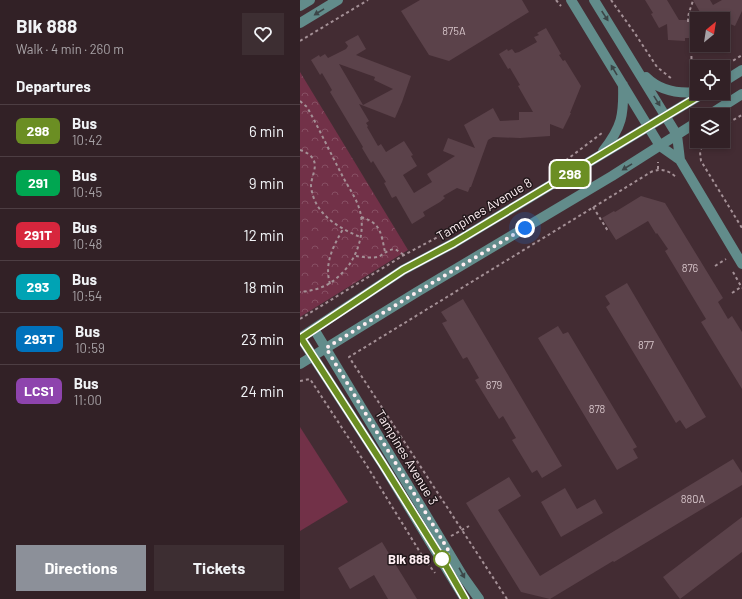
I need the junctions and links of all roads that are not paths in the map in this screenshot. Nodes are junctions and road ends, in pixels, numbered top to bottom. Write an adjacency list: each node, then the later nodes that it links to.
1 (310, 0): 5 (street)
2 (338, 0): 6 (street, one-way to 6)
3 (571, 0): 10 (street, one-way to 3)
4 (594, 0): 7 (street, one-way to 7)
5 (300, 6)
6 (300, 23)
7 (637, 69): 11 (street); 15 (street, one-way to 15)
8 (742, 70): 9 (street)
9 (730, 78)
10 (623, 85): 16 (street); 20 (street)
11 (690, 92)
12 (742, 94): 14 (street)
13 (692, 100): 15 (street, Tampines Avenue 8)
14 (720, 108)
15 (666, 116): 16 (street, Tampines Avenue 8); 18 (street)
16 (648, 127): 19 (street); 20 (street, Tampines Avenue 8)
17 (690, 127): 18 (street)
18 (677, 135): 19 (street); 21 (street)
19 (660, 146): 21 (street); 25 (street, one-way to 25)
20 (600, 156): 23 (street, Tampines Avenue 8)
21 (680, 160): 22 (street)
22 (742, 264)
23 (314, 329): 24 (street, Tampines Avenue 8); 25 (street, Tampines Avenue 3)
24 (300, 338): 26 (street, Tampines Avenue 3)
25 (326, 348): 26 (street); 29 (street, Tampines Avenue 3, one-way to 29)
26 (313, 356): 27 (street); 28 (street, Tampines Avenue 3)
27 (300, 364)
28 (465, 599)
29 (478, 599)

